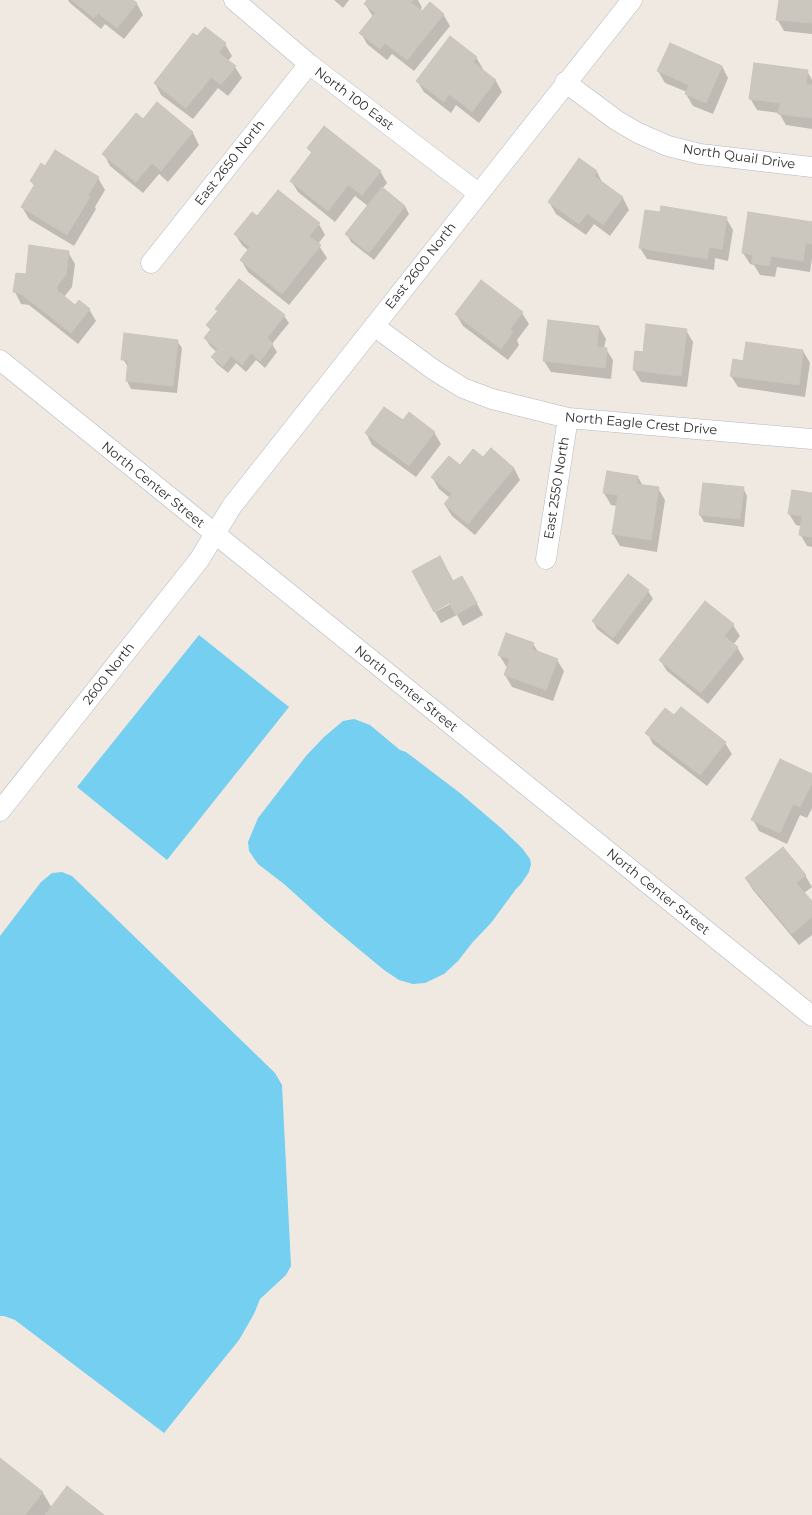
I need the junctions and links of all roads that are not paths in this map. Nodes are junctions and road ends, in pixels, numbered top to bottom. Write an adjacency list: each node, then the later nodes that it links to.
1 (234, 0): 3 (street, North 100 East)
2 (632, 0): 4 (street, East 2600 North)
3 (309, 64): 6 (street, North 100 East); 7 (street, East 2650 North)
4 (565, 82): 5 (street, North Quail Drive); 6 (street, East 2600 North)
5 (812, 167)
6 (478, 193): 8 (street, East 2600 North)
7 (151, 263)
8 (374, 326): 10 (street, North Eagle Crest Drive); 12 (street, East 2600 North)
9 (0, 360): 12 (street, North Center Street)
10 (568, 418): 11 (street, North Eagle Crest Drive); 13 (street, East 2550 North)
11 (812, 440)
12 (214, 535): 14 (street, 2600 North); 15 (street, North Center Street)
13 (546, 559)
14 (0, 811)
15 (812, 1016)

